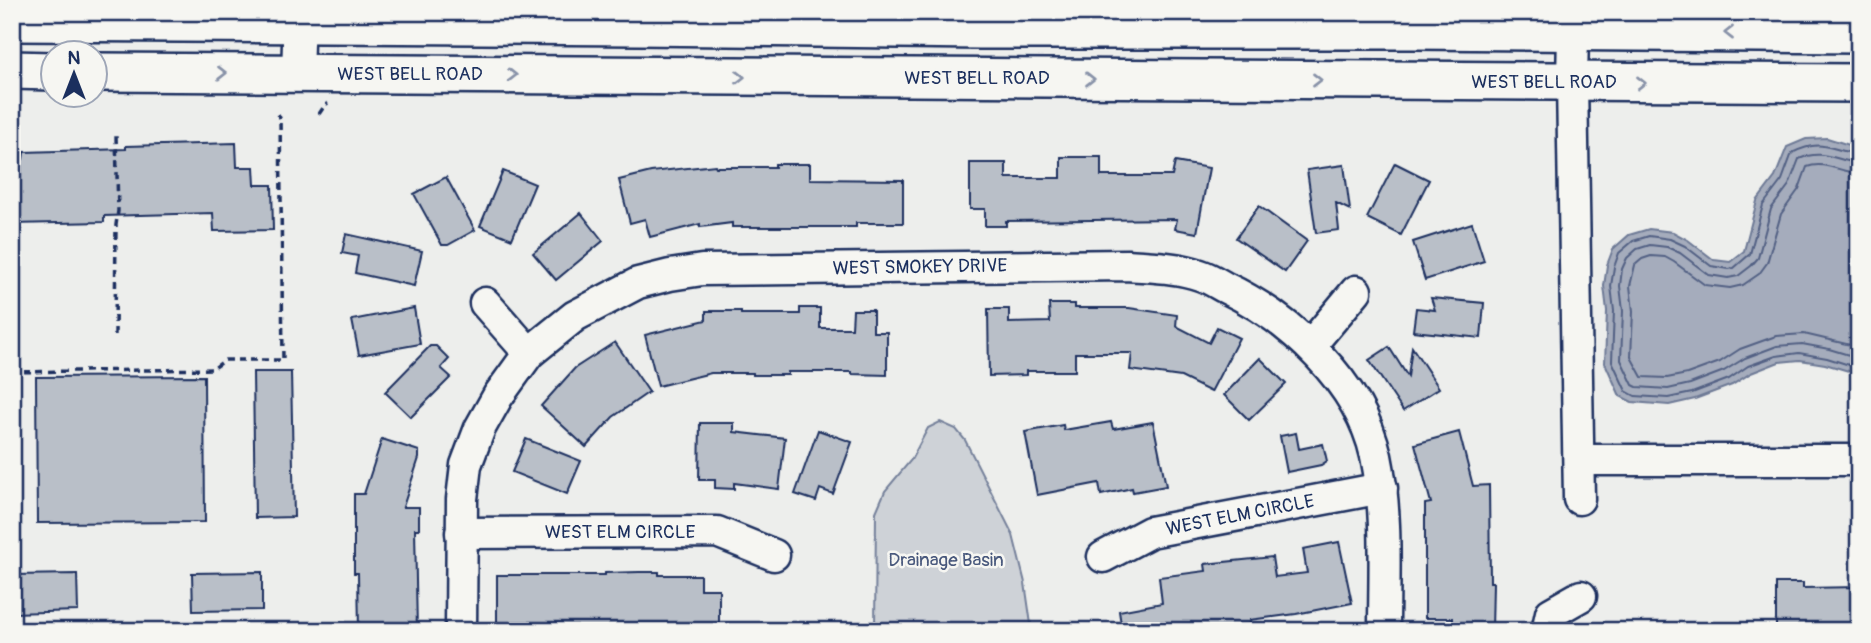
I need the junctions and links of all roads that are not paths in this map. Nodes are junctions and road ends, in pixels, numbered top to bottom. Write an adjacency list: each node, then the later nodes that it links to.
1 (298, 18): 2 (main road); 5 (main road); 11 (street)
2 (638, 19): 3 (main road)
3 (829, 21): 4 (main road)
4 (1291, 21): 6 (main road)
5 (12, 22)
6 (1573, 33): 7 (main road, one-way to 6); 12 (street)
7 (1859, 34)
8 (12, 70): 9 (main road)
9 (38, 71)
10 (108, 72): 11 (main road, WEST BELL ROAD, one-way to 11)
11 (297, 74): 12 (main road, WEST BELL ROAD, one-way to 12)
12 (1573, 82): 13 (main road, WEST BELL ROAD, one-way to 13); 18 (street)
13 (1859, 83)
14 (1356, 290): 16 (street)
15 (485, 303): 17 (street)
16 (1310, 346): 17 (street, WEST SMOKEY DRIVE); 20 (street, WEST SMOKEY DRIVE)
17 (529, 353): 22 (street, WEST SMOKEY DRIVE)
18 (1580, 460): 19 (street); 21 (street)
19 (1859, 460)
20 (1382, 488): 24 (street, WEST ELM CIRCLE); 27 (street, WEST SMOKEY DRIVE)
21 (1579, 499)
22 (461, 533): 23 (street, WEST ELM CIRCLE); 26 (street, WEST SMOKEY DRIVE)
23 (774, 555)
24 (1103, 557)
25 (1581, 596): 28 (street)
26 (461, 631)
27 (1384, 631)
28 (1547, 631)

